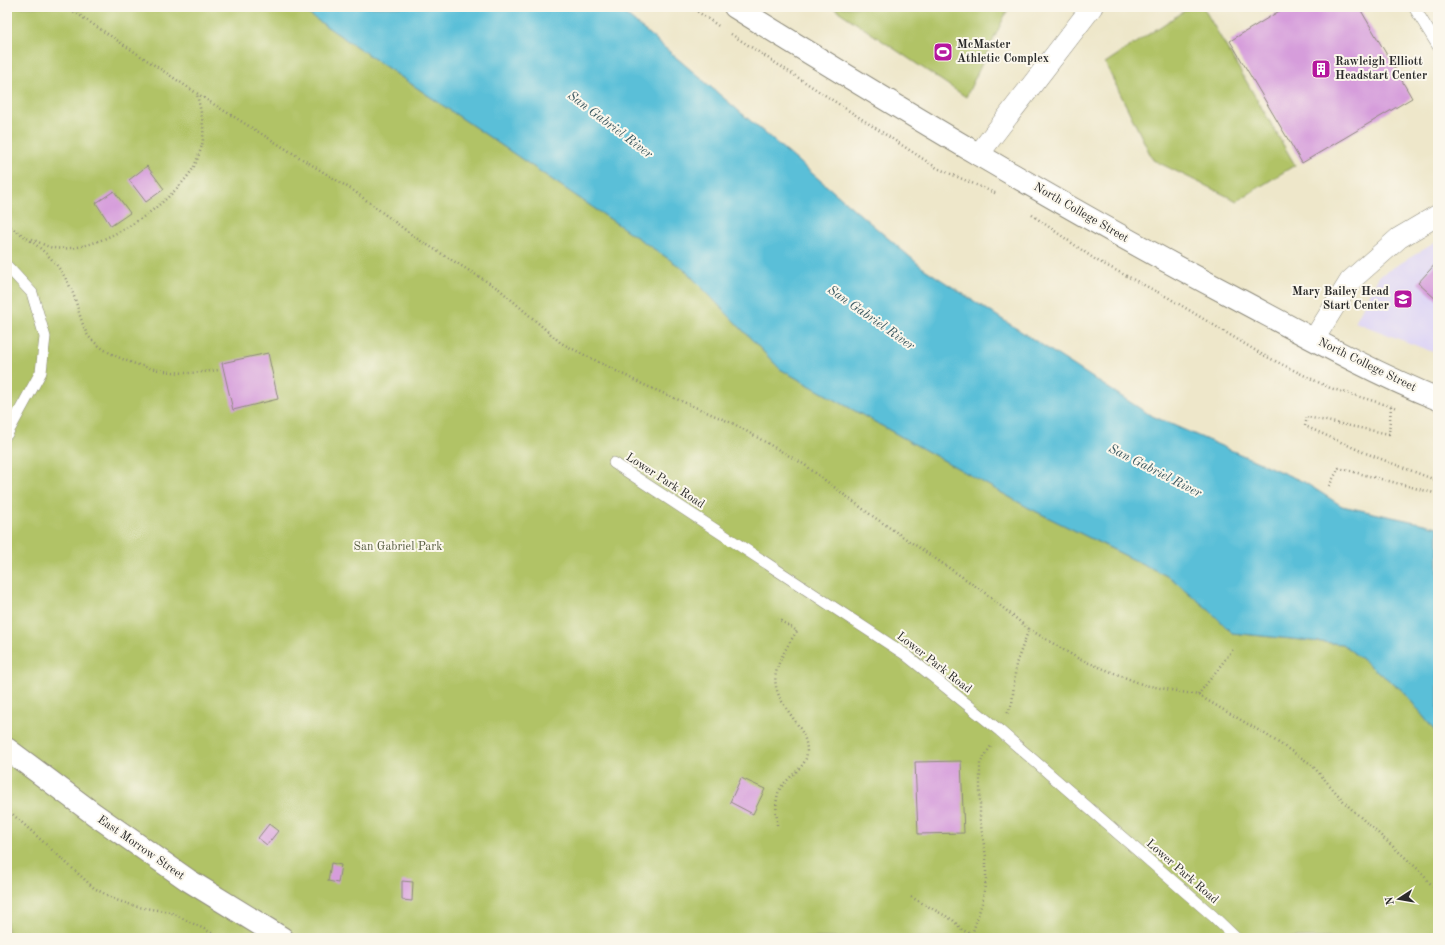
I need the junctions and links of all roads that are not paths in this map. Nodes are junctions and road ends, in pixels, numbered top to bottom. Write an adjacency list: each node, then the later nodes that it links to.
1 (735, 7): 5 (street, North College Street)
2 (1092, 7): 5 (street)
3 (1414, 7): 4 (lane)
4 (1438, 46)
5 (978, 155): 8 (street, North College Street)
6 (1438, 215): 8 (street)
7 (7, 266): 10 (lane)
8 (1314, 339): 9 (street, North College Street)
9 (1438, 399)
10 (7, 434)
11 (614, 463): 14 (lane, Lower Park Road)
12 (7, 749): 13 (street, East Morrow Street)
13 (282, 938)
14 (1236, 938)

